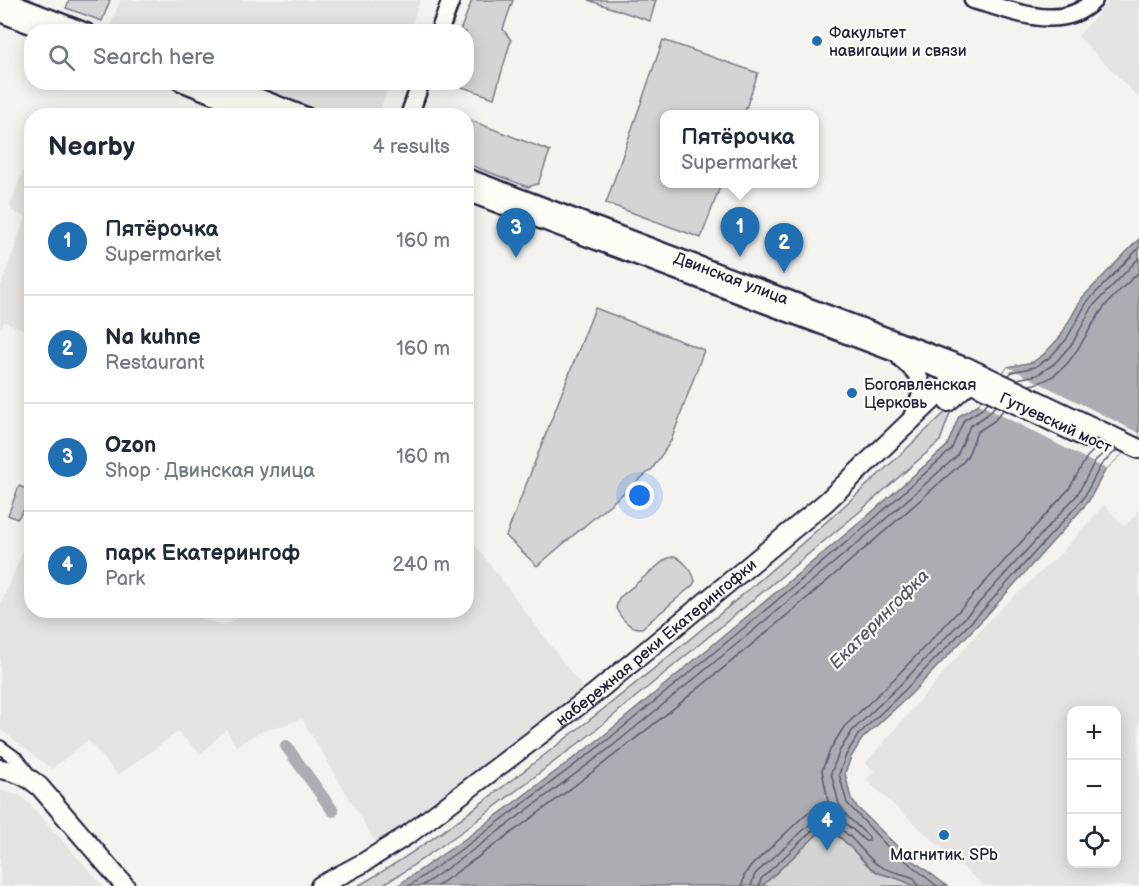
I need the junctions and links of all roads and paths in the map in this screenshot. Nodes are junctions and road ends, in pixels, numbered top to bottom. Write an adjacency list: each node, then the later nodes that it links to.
1 (4, 0): 7 (street)
2 (451, 0): 8 (street)
3 (973, 0): 4 (street)
4 (1094, 0)
5 (0, 12): 6 (street)
6 (29, 24)
7 (66, 24)
8 (443, 24)
9 (201, 90): 12 (street)
10 (239, 90): 13 (street)
11 (418, 90): 14 (street)
12 (246, 108)
13 (286, 108)
14 (412, 108)
15 (474, 180): 18 (street, Двинская улица)
16 (474, 195): 17 (street, Двинская улица)
17 (891, 351): 18 (street, Двинская улица); 20 (street)
18 (965, 375): 19 (main road, Двинская улица); 20 (main road, набережная реки Екатерингофки); 27 (main road, набережная реки Екатерингофки)
19 (992, 385): 21 (main road, Гутуевский мост)
20 (910, 422): 26 (main road, набережная реки Екатерингофки)
21 (1134, 453)
22 (0, 747): 24 (street)
23 (0, 769): 24 (main road)
24 (32, 779): 25 (main road)
25 (125, 886)
26 (320, 886)
27 (348, 886)

